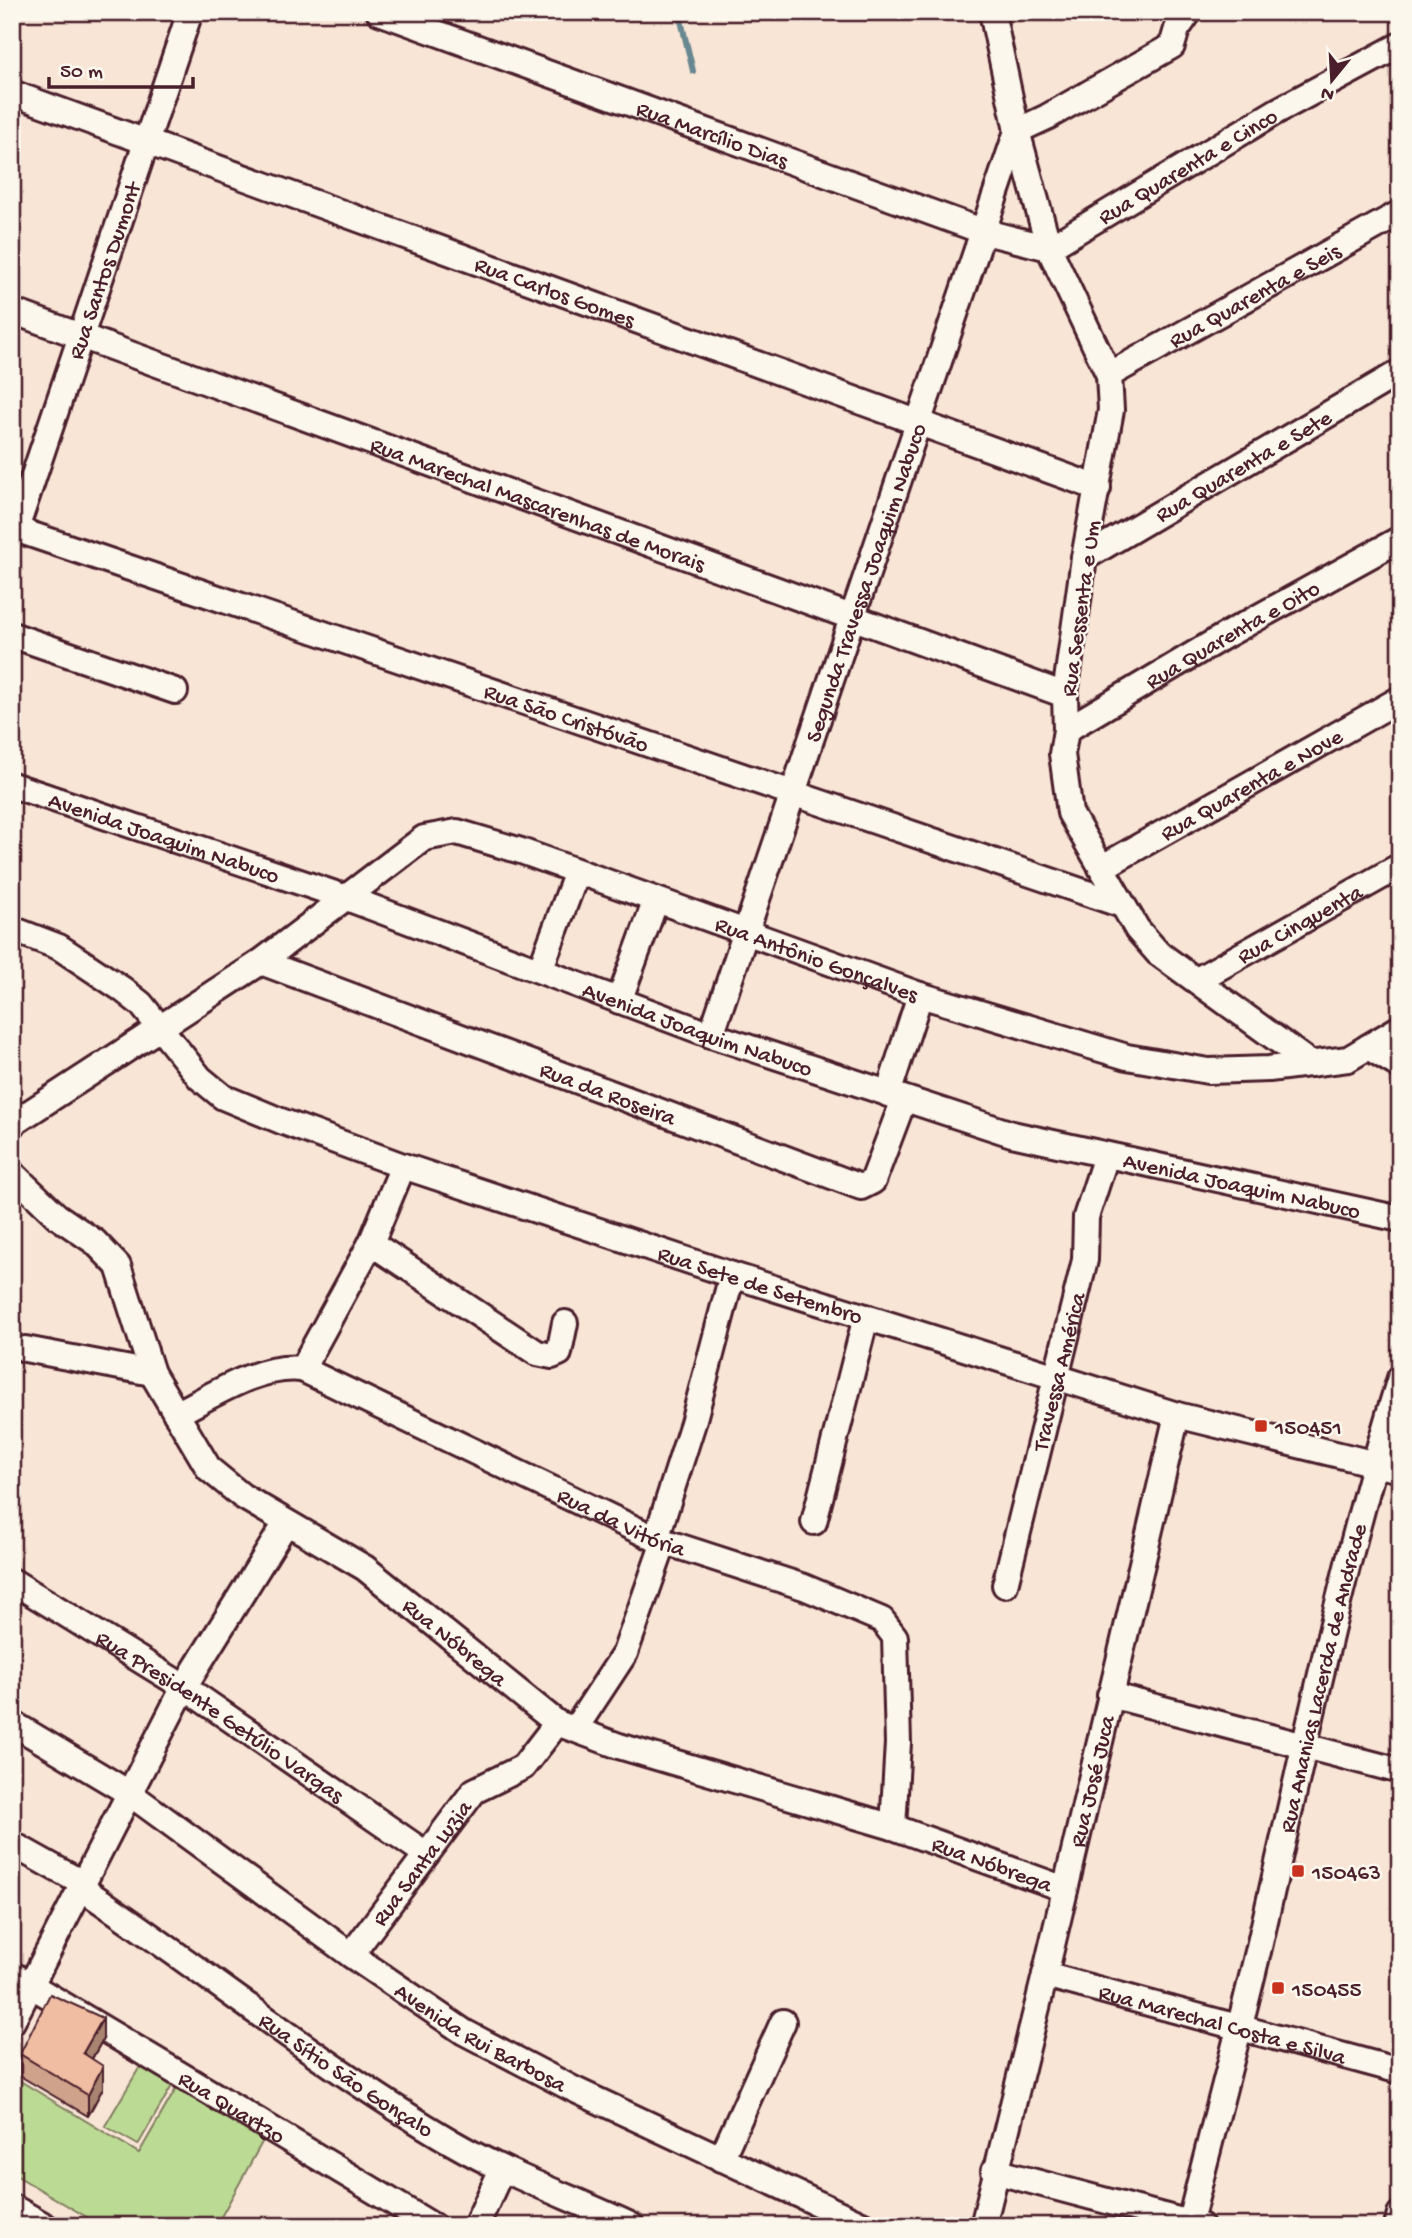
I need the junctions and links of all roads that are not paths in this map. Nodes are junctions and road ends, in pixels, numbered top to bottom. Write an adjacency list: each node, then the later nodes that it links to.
1 (190, 12): 8 (street, Rua Santos Dumont)
2 (379, 12): 10 (street, Rua Marcílio Dias)
3 (1189, 12): 7 (street)
4 (989, 13): 7 (street, Rua Sessenta e Um)
5 (1400, 46): 11 (street, Rua Quarenta e Cinco)
6 (12, 93): 8 (street, Rua Carlos Gomes)
7 (1017, 131): 10 (street, Segunda Travessa Joaquim Nabuco); 11 (street, Rua Sessenta e Um)
8 (145, 141): 13 (street, Rua Santos Dumont); 16 (street, Rua Carlos Gomes)
9 (1400, 213): 15 (street, Rua Quarenta e Seis)
10 (985, 232): 11 (street, Rua Marcílio Dias); 16 (street, Segunda Travessa Joaquim Nabuco)
11 (1049, 248): 15 (street, Rua Sessenta e Um)
12 (12, 311): 13 (street, Rua Marechal Mascarenhas de Morais)
13 (81, 336): 18 (street, Rua Santos Dumont); 21 (street, Rua Marechal Mascarenhas de Morais)
14 (1400, 372): 20 (street, Rua Quarenta e Sete)
15 (1108, 375): 17 (street, Rua Sessenta e Um)
16 (918, 425): 17 (street, Rua Carlos Gomes); 21 (street, Segunda Travessa Joaquim Nabuco)
17 (1097, 488): 20 (street, Rua Sessenta e Um)
18 (14, 528): 28 (street, Rua São Cristóvão)
19 (1400, 539): 26 (street, Rua Quarenta e Oito)
20 (1084, 558): 24 (street, Rua Sessenta e Um)
21 (853, 620): 24 (street, Rua Marechal Mascarenhas de Morais); 28 (street, Segunda Travessa Joaquim Nabuco)
22 (12, 635): 23 (street)
23 (175, 691)
24 (1065, 695): 26 (street, Rua Sessenta e Um)
25 (1400, 699): 30 (street, Rua Quarenta e Nove)
26 (1066, 730): 30 (street, Rua Sessenta e Um)
27 (12, 785): 32 (street, Avenida Joaquim Nabuco)
28 (794, 793): 34 (street, Rua São Cristóvão); 36 (street, Segunda Travessa Joaquim Nabuco)
29 (1400, 866): 39 (street, Rua Cinquenta)
30 (1101, 868): 34 (street, Rua Sessenta e Um)
31 (577, 872): 32 (street, Rua Antônio Gonçalves); 33 (street, Rua Antônio Gonçalves); 38 (street)
32 (348, 898): 37 (street, Rua Antônio Gonçalves); 38 (street, Avenida Joaquim Nabuco)
33 (656, 900): 36 (street, Rua Antônio Gonçalves); 41 (street)
34 (1122, 905): 39 (street, Rua Sessenta e Um)
35 (12, 929): 42 (street, Rua Sete de Setembro)
36 (747, 930): 40 (street, Rua Antônio Gonçalves); 44 (street, Segunda Travessa Joaquim Nabuco)
37 (261, 962): 42 (street, Rua Antônio Gonçalves); 48 (street, Rua da Roseira)
38 (540, 970): 41 (street, Avenida Joaquim Nabuco)
39 (1197, 980): 46 (street, Rua Sessenta e Um)
40 (920, 995): 46 (street, Rua Antônio Gonçalves); 48 (street, Rua da Roseira)
41 (619, 1001): 44 (street, Avenida Joaquim Nabuco)
42 (157, 1027): 49 (street, Rua Antônio Gonçalves); 51 (street, Rua Sete de Setembro)
43 (1400, 1028): 45 (street)
44 (711, 1035): 48 (street, Avenida Joaquim Nabuco)
45 (1368, 1047): 46 (street); 47 (street)
46 (1311, 1064)
47 (1400, 1066)
48 (896, 1096): 50 (street, Avenida Joaquim Nabuco)
49 (12, 1124)
50 (1106, 1156): 53 (street, Avenida Joaquim Nabuco); 61 (street, Travessa América)
51 (402, 1166): 54 (street); 55 (street, Rua Sete de Setembro)
52 (12, 1173): 60 (street, Rua Nóbrega)
53 (1400, 1219)
54 (371, 1243): 57 (street); 59 (street)
55 (732, 1275): 56 (street, Rua Sete de Setembro); 69 (street, Rua Santa Luzia)
56 (866, 1317): 61 (street, Rua Sete de Setembro); 67 (street)
57 (565, 1323)
58 (25, 1349): 60 (street)
59 (302, 1369): 63 (street); 69 (street, Rua da Vitória)
60 (152, 1373): 63 (street, Rua Nóbrega)
61 (1055, 1375): 64 (street, Rua Sete de Setembro); 71 (street, Travessa América)
62 (1400, 1378): 65 (street, Rua Ananias Lacerda de Andrade)
63 (176, 1414): 68 (street, Rua Nóbrega)
64 (1177, 1415): 65 (street, Rua Sete de Setembro); 73 (street, Rua José Juca)
65 (1374, 1463): 66 (street, Rua Sete de Setembro); 76 (street, Rua Ananias Lacerda de Andrade)
66 (1400, 1470)
67 (814, 1522)
68 (286, 1523): 72 (street); 75 (street, Rua Nóbrega)
69 (660, 1540): 75 (street, Rua Santa Luzia); 79 (street, Rua da Vitória)
70 (12, 1581): 72 (street, Rua Presidente Getúlio Vargas)
71 (1005, 1585)
72 (184, 1687): 78 (street); 81 (street, Rua Presidente Getúlio Vargas)
73 (1110, 1695): 76 (street); 83 (street, Rua José Juca)
74 (12, 1723): 78 (street, Avenida Rui Barbosa)
75 (566, 1726): 79 (street, Rua Nóbrega); 81 (street, Rua Santa Luzia)
76 (1304, 1745): 77 (street); 89 (street, Rua Ananias Lacerda de Andrade)
77 (1400, 1771)
78 (129, 1793): 82 (street); 84 (street, Avenida Rui Barbosa)
79 (893, 1827): 83 (street, Rua Nóbrega)
80 (12, 1844): 82 (street, Rua Sítio São Gonçalo)
81 (426, 1854): 84 (street, Rua Santa Luzia)
82 (81, 1885): 86 (street); 92 (street, Rua Sítio São Gonçalo)
83 (1065, 1889): 85 (street, Rua José Juca)
84 (351, 1955): 91 (street, Avenida Rui Barbosa)
85 (1045, 1975): 89 (street, Rua Marechal Costa e Silva); 93 (street, Rua José Juca)
86 (22, 1980): 87 (street); 98 (street, Rua Quartzo)
87 (12, 2022)
88 (783, 2022): 91 (street)
89 (1240, 2028): 90 (street, Rua Marechal Costa e Silva); 96 (street, Rua Ananias Lacerda de Andrade)
90 (1400, 2071)
91 (720, 2159): 101 (street, Avenida Rui Barbosa)
92 (502, 2169): 99 (street); 100 (street, Rua Sítio São Gonçalo)
93 (994, 2171): 96 (street); 102 (street, Rua José Juca)
94 (12, 2207): 97 (street)
95 (1400, 2214): 103 (street)
96 (1193, 2225)
97 (46, 2226)
98 (433, 2226)
99 (475, 2226)
100 (632, 2226)
101 (866, 2226)
102 (983, 2226)
103 (1397, 2226)

